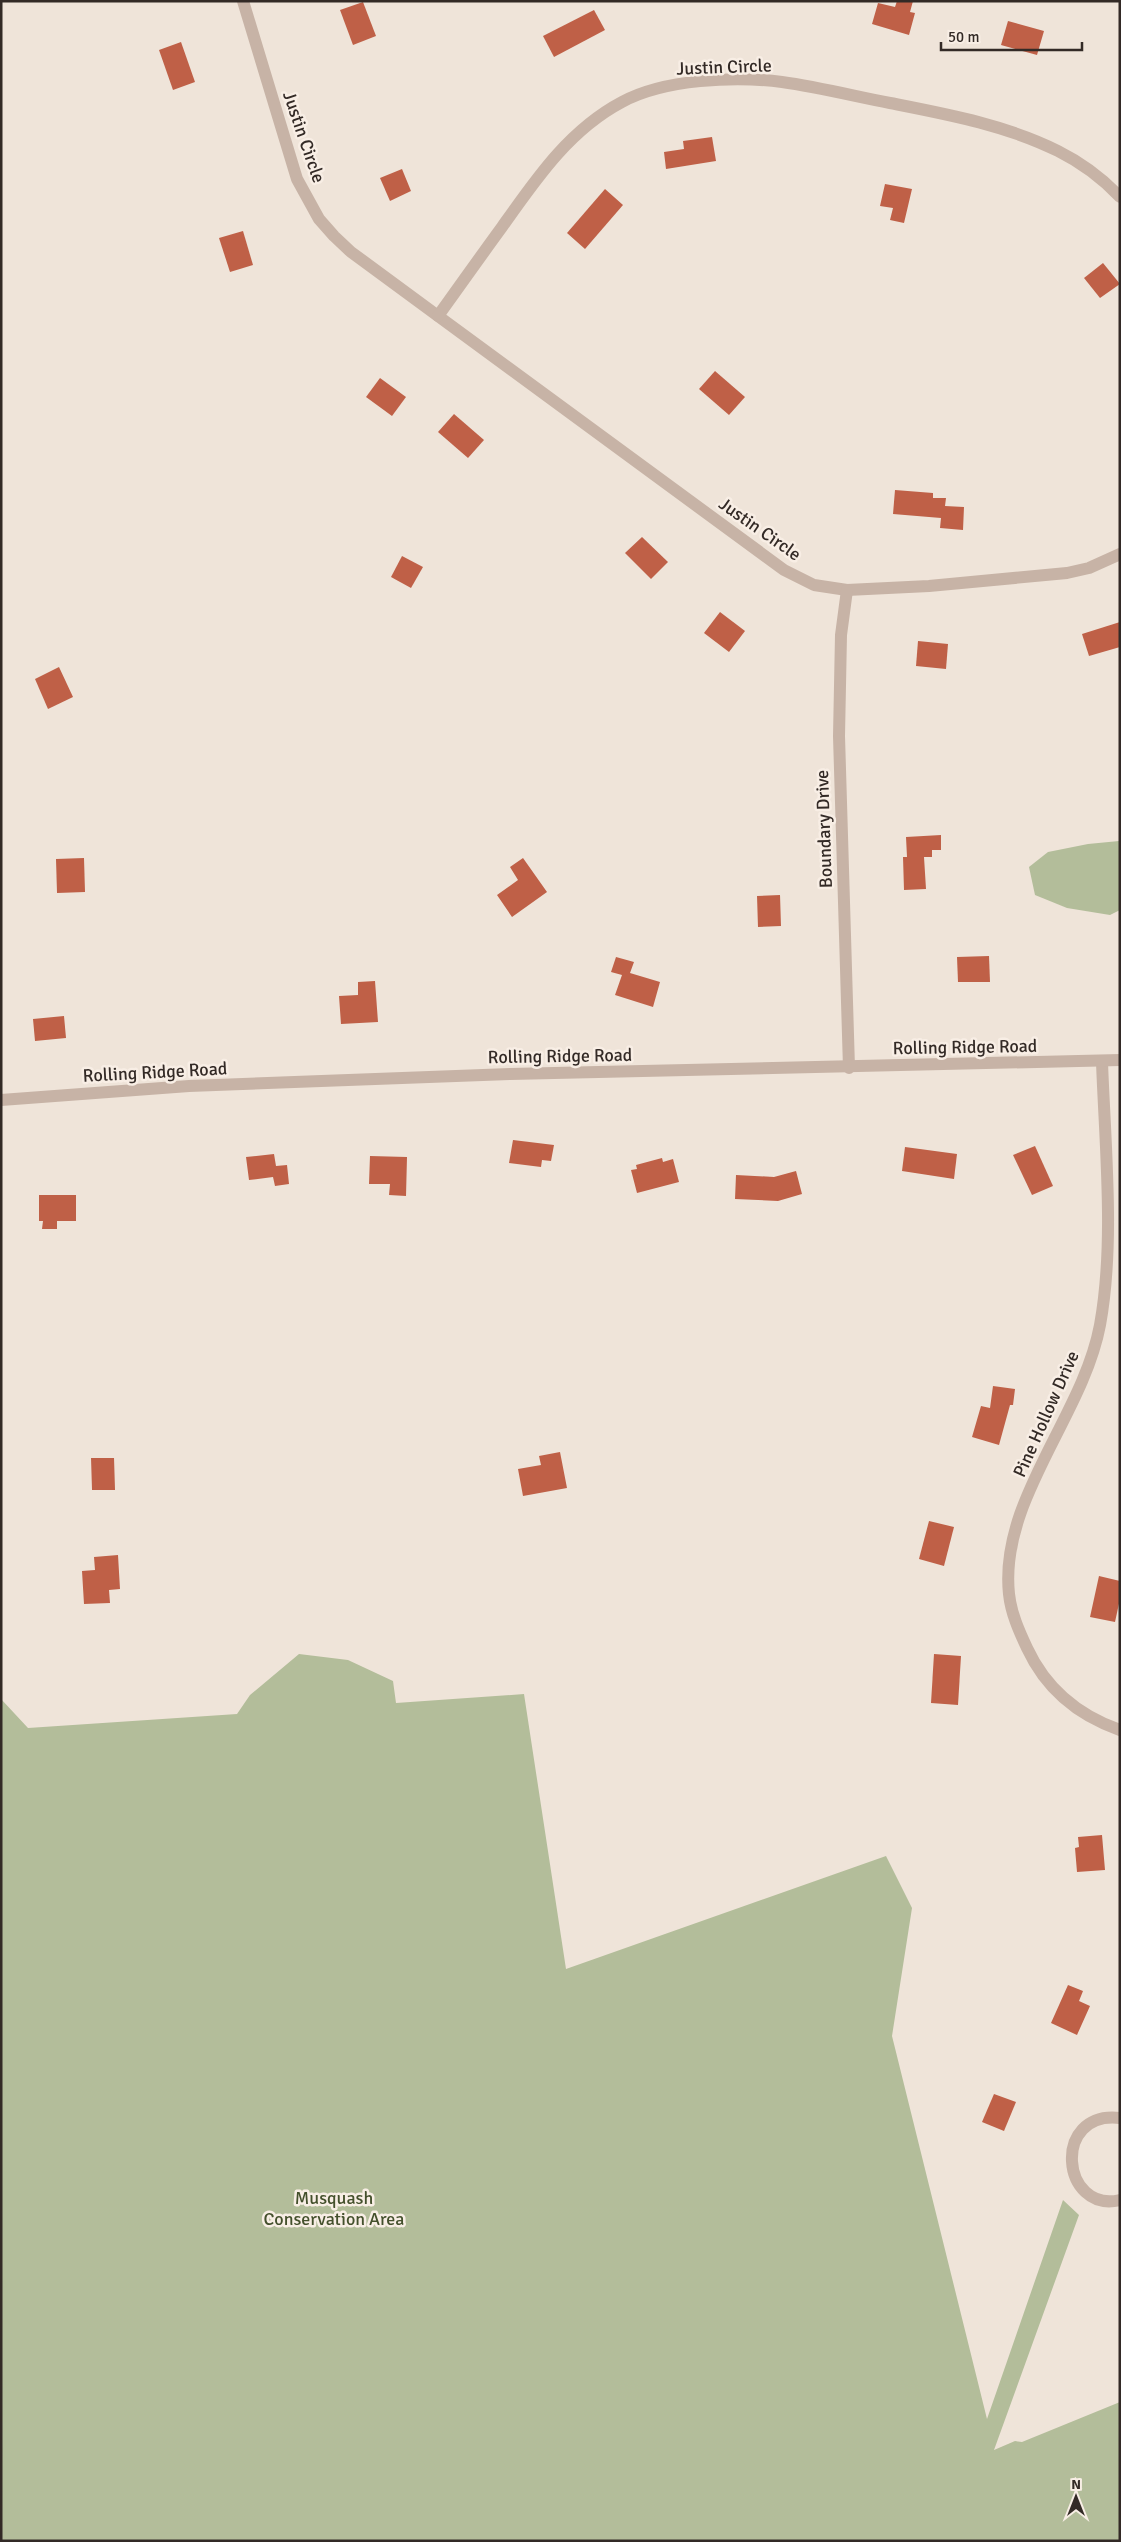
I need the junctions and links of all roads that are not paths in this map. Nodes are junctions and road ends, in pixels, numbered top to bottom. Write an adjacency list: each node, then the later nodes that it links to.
1 (243, 1): 3 (street, Justin Circle)
2 (1120, 197): 3 (street, Justin Circle)
3 (438, 316): 5 (street, Justin Circle)
4 (1120, 554): 5 (street, Justin Circle)
5 (847, 590): 8 (street, Boundary Drive)
6 (1120, 1060): 7 (street, Rolling Ridge Road)
7 (1102, 1062): 8 (street, Rolling Ridge Road); 10 (street, Pine Hollow Drive)
8 (850, 1068): 9 (street, Rolling Ridge Road)
9 (1, 1100)
10 (1120, 1730)
11 (1120, 2118): 12 (street)
12 (1120, 2200)

